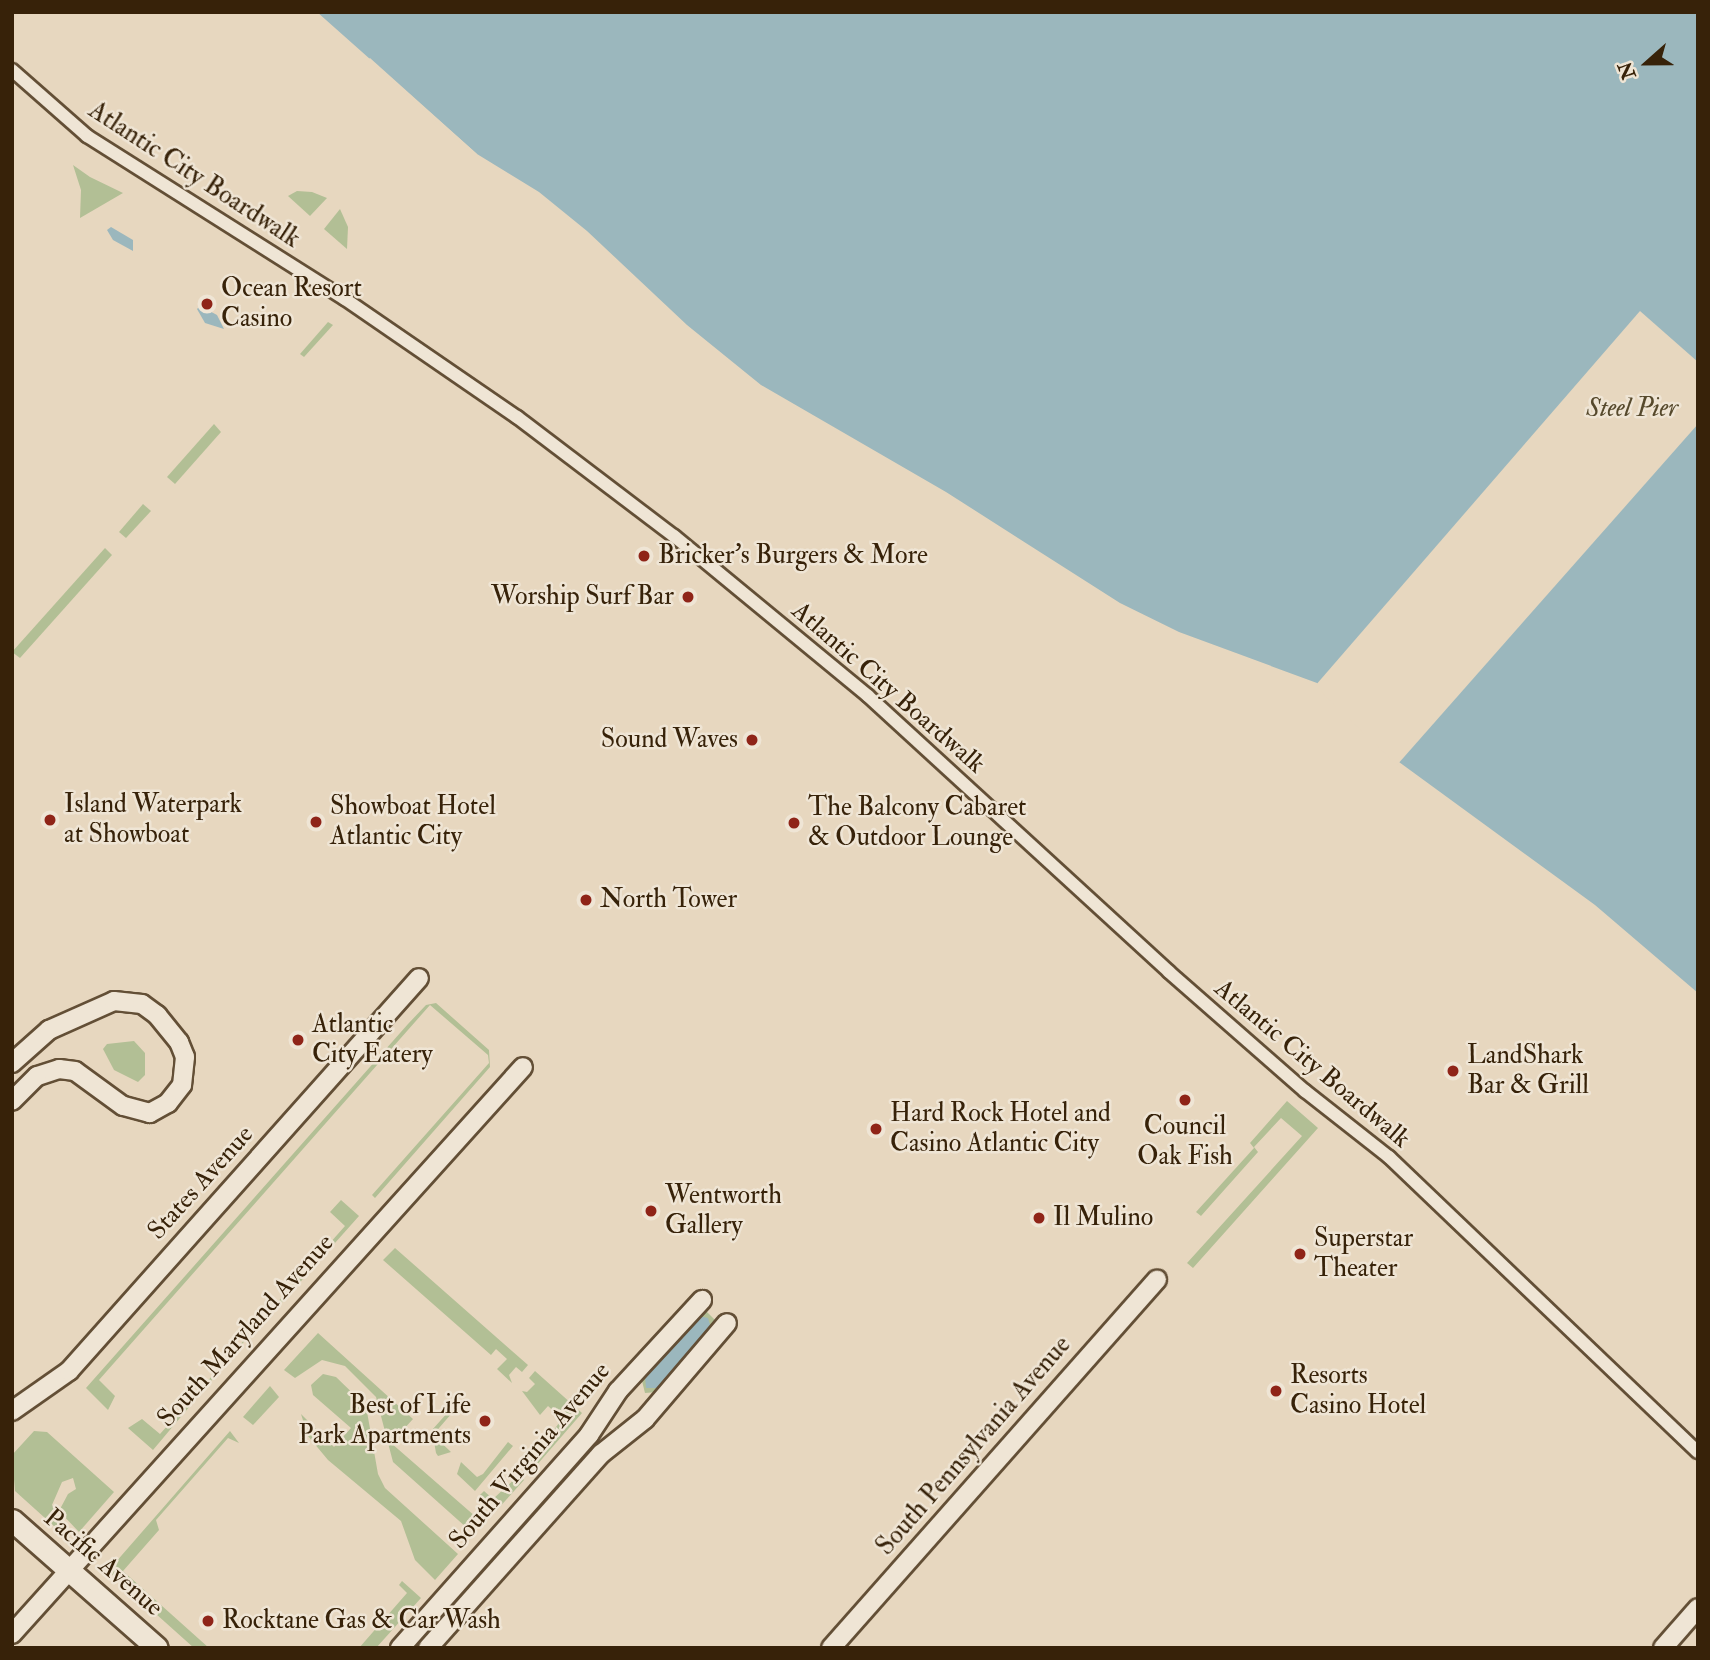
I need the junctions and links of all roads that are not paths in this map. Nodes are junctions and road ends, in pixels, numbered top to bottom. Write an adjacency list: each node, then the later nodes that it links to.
1 (12, 71): 10 (street, Atlantic City Boardwalk)
2 (419, 978): 9 (street, States Avenue)
3 (12, 1063): 5 (street)
4 (523, 1067): 12 (street, South Maryland Avenue)
5 (12, 1101)
6 (1157, 1280): 18 (street, South Pennsylvania Avenue)
7 (702, 1300): 16 (street, South Virginia Avenue)
8 (727, 1323): 17 (street, South Virginia Avenue)
9 (12, 1411)
10 (1698, 1452)
11 (12, 1520): 12 (street, Pacific Avenue)
12 (68, 1570): 14 (street, South Maryland Avenue); 15 (street, Pacific Avenue)
13 (1698, 1608): 19 (street)
14 (12, 1633)
15 (157, 1648)
16 (400, 1648)
17 (428, 1648)
18 (831, 1648)
19 (1663, 1648)

